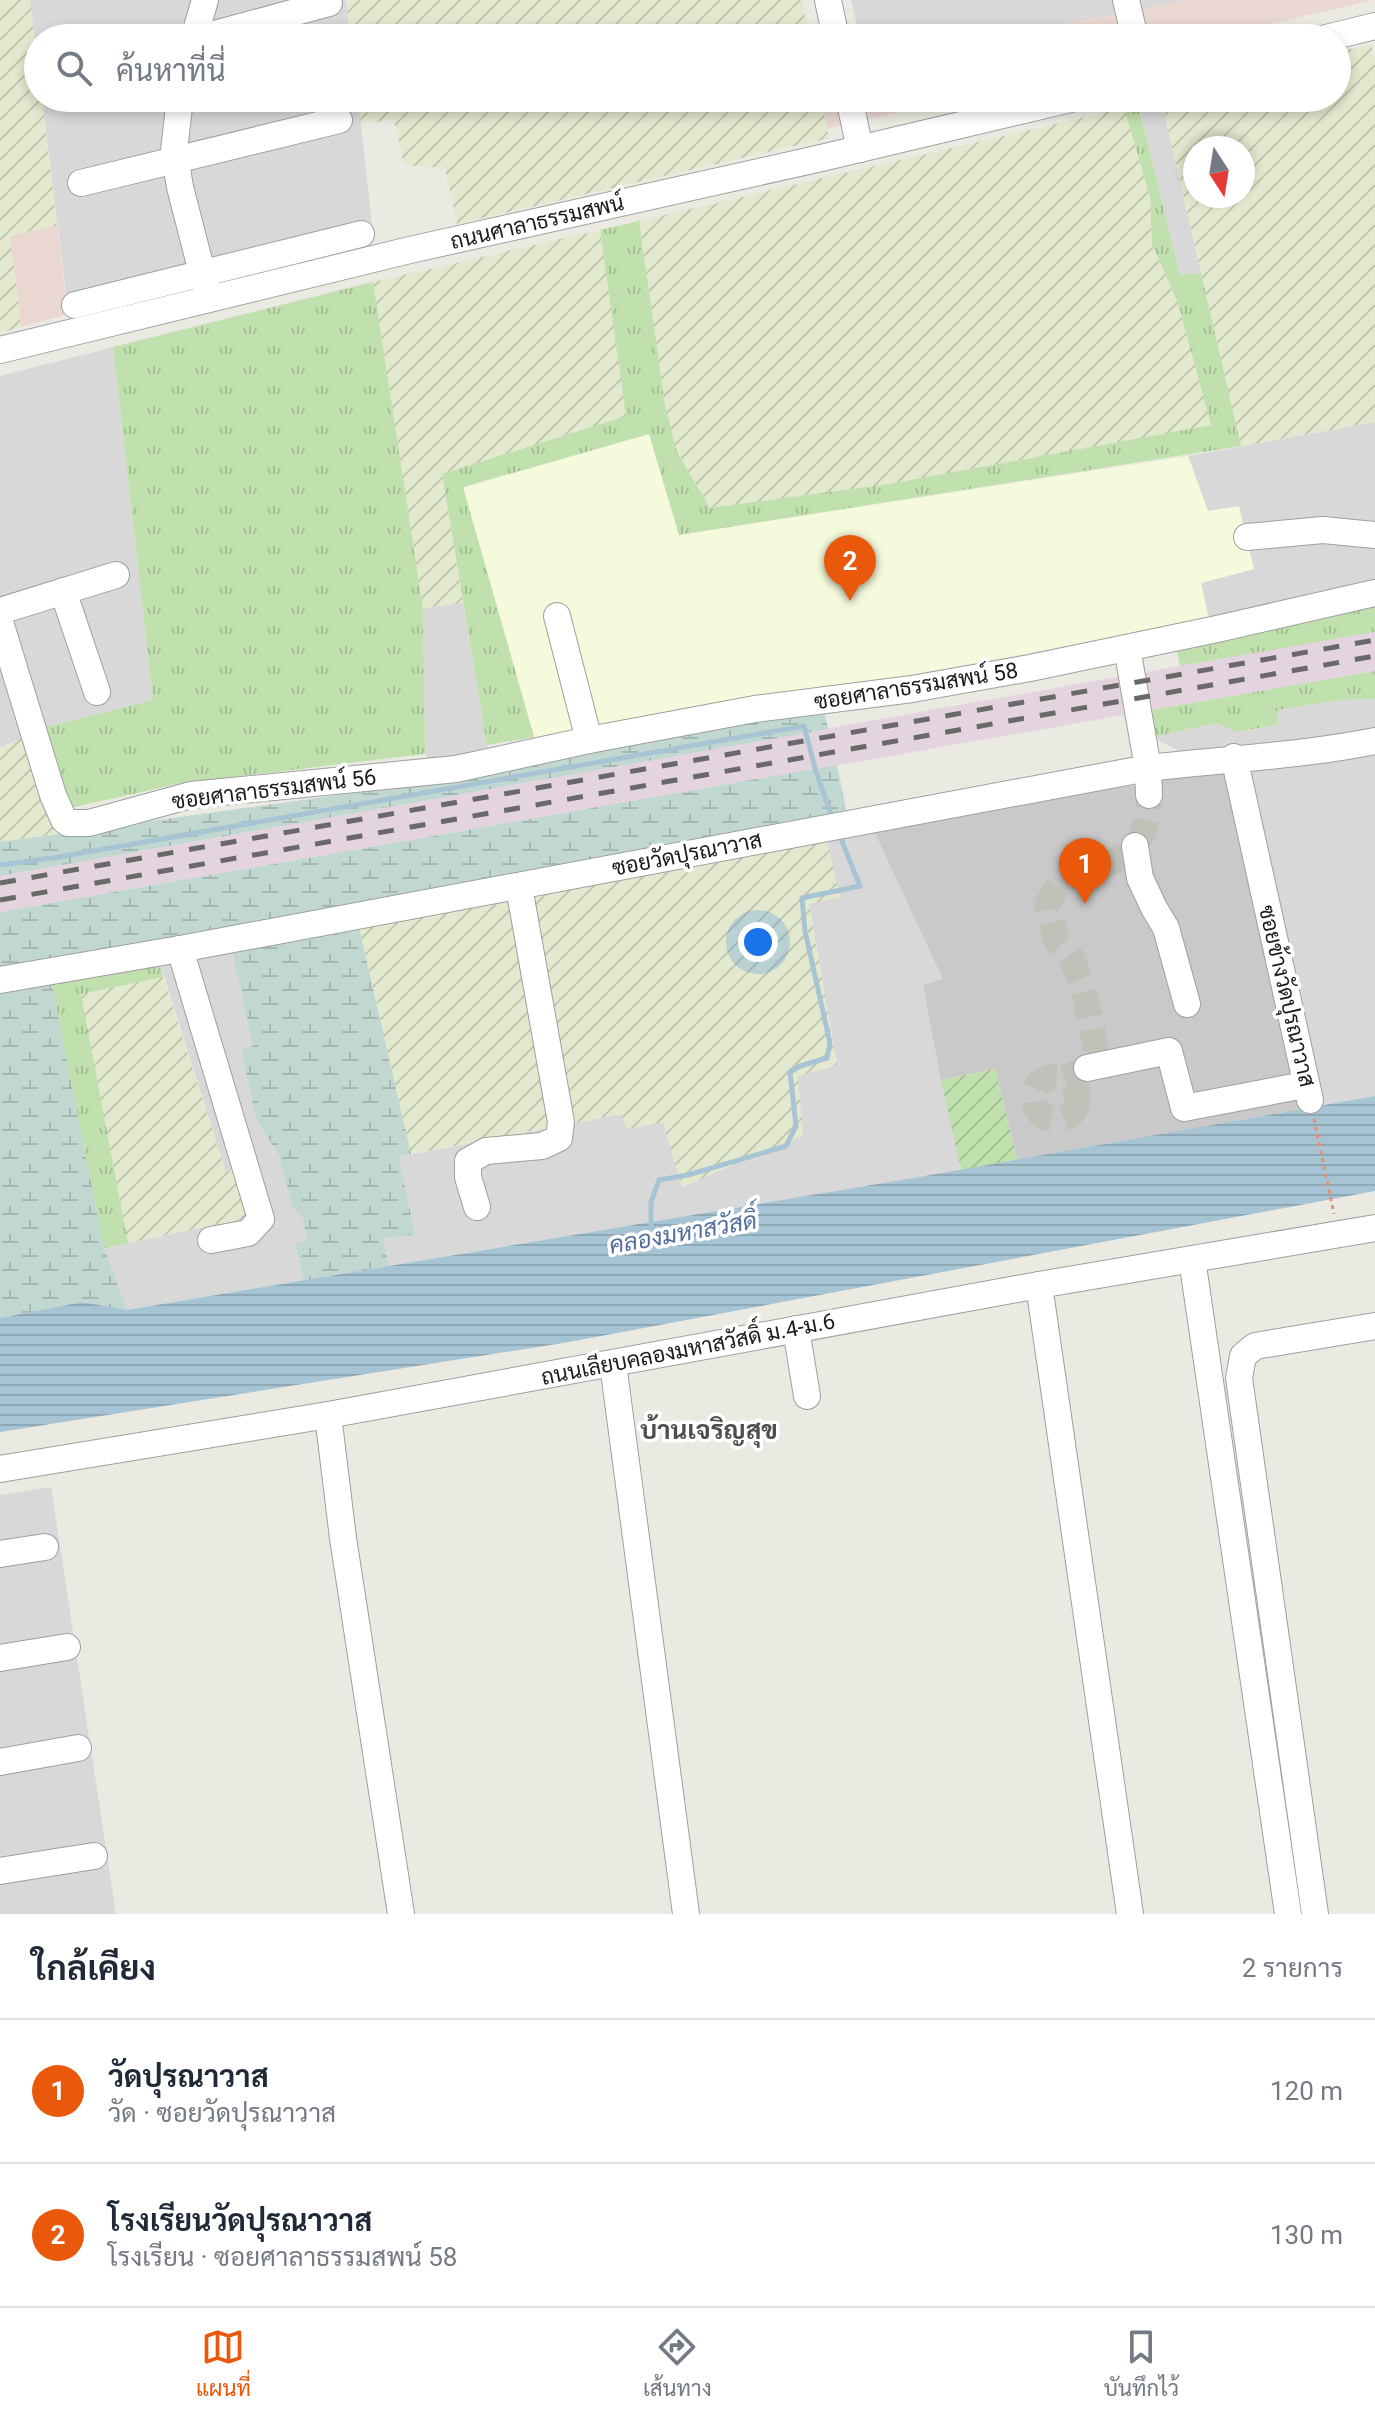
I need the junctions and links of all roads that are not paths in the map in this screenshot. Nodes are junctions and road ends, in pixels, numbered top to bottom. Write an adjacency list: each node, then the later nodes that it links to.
1 (205, 0): 5 (street)
2 (828, 0): 7 (street)
3 (1126, 0): 8 (street)
4 (329, 3): 6 (street)
5 (198, 24)
6 (252, 24)
7 (833, 24)
8 (1132, 24)
9 (1375, 26): 10 (street)
10 (1351, 32)
11 (178, 112): 16 (street)
12 (852, 112): 15 (street)
13 (1016, 112): 15 (street, ถนนศาลาธรรมสพน์)
14 (339, 120): 16 (street)
15 (860, 149): 20 (street, ถนนศาลาธรรมสพน์)
16 (176, 161): 17 (street); 19 (street)
17 (81, 183)
18 (361, 234): 19 (street)
19 (203, 273): 20 (street); 21 (street)
20 (209, 299): 22 (street, ถนนศาลาธรรมสพน์)
21 (75, 305)
22 (0, 350)
23 (1375, 535): 24 (street)
24 (1247, 537)
25 (116, 575): 26 (street)
26 (63, 591): 28 (street); 32 (street)
27 (1375, 593): 31 (street, ซอยศาลาธรรมสพน์ 58)
28 (0, 611)
29 (557, 616): 33 (street)
30 (0, 622): 37 (street, ซอยศาลาธรรมสพน์ 56)
31 (1127, 648): 33 (street, ซอยศาลาธรรมสพน์ 58); 36 (street)
32 (97, 692)
33 (589, 740): 37 (street, ซอยศาลาธรรมสพน์ 58)
34 (1375, 741): 35 (street, ซอยวัดปุรณาวาส)
35 (1234, 757): 36 (street, ซอยวัดปุรณาวาส); 44 (street, ซอยข้างวัดปุรณาวาส)
36 (1148, 768): 38 (street); 40 (street, ซอยวัดปุรณาวาส)
37 (456, 769)
38 (1149, 795)
39 (1135, 846): 43 (street)
40 (519, 887): 41 (street, ซอยวัดปุรณาวาส); 45 (street)
41 (180, 949): 42 (street, ซอยวัดปุรณาวาส); 47 (street)
42 (0, 980)
43 (1187, 1004)
44 (1087, 1068)
45 (477, 1207)
46 (1375, 1228): 48 (street, ถนนเลียบคลองมหาสวัสดิ์ ม.4-ม.6)
47 (211, 1240)
48 (1192, 1259): 49 (street, ถนนเลียบคลองมหาสวัสดิ์ ม.4-ม.6); 67 (street)
49 (1039, 1285): 51 (street, ถนนเลียบคลองมหาสวัสดิ์ ม.4-ม.6); 66 (street)
50 (1375, 1326): 68 (street)
51 (796, 1329): 52 (street, ถนนเลียบคลองมหาสวัสดิ์ ม.4-ม.6); 53 (street)
52 (613, 1364): 54 (street, ถนนเลียบคลองมหาสวัสดิ์ ม.4-ม.6); 65 (street)
53 (807, 1396)
54 (328, 1415): 55 (street, ถนนเลียบคลองมหาสวัสดิ์ ม.4-ม.6); 64 (street)
55 (0, 1469)
56 (45, 1547): 57 (street)
57 (0, 1554)
58 (67, 1647): 59 (street)
59 (0, 1658)
60 (78, 1748): 61 (street)
61 (0, 1762)
62 (94, 1856): 63 (street)
63 (0, 1871)
64 (401, 1914)
65 (686, 1914)
66 (1130, 1914)
67 (1288, 1914)
68 (1315, 1914)

